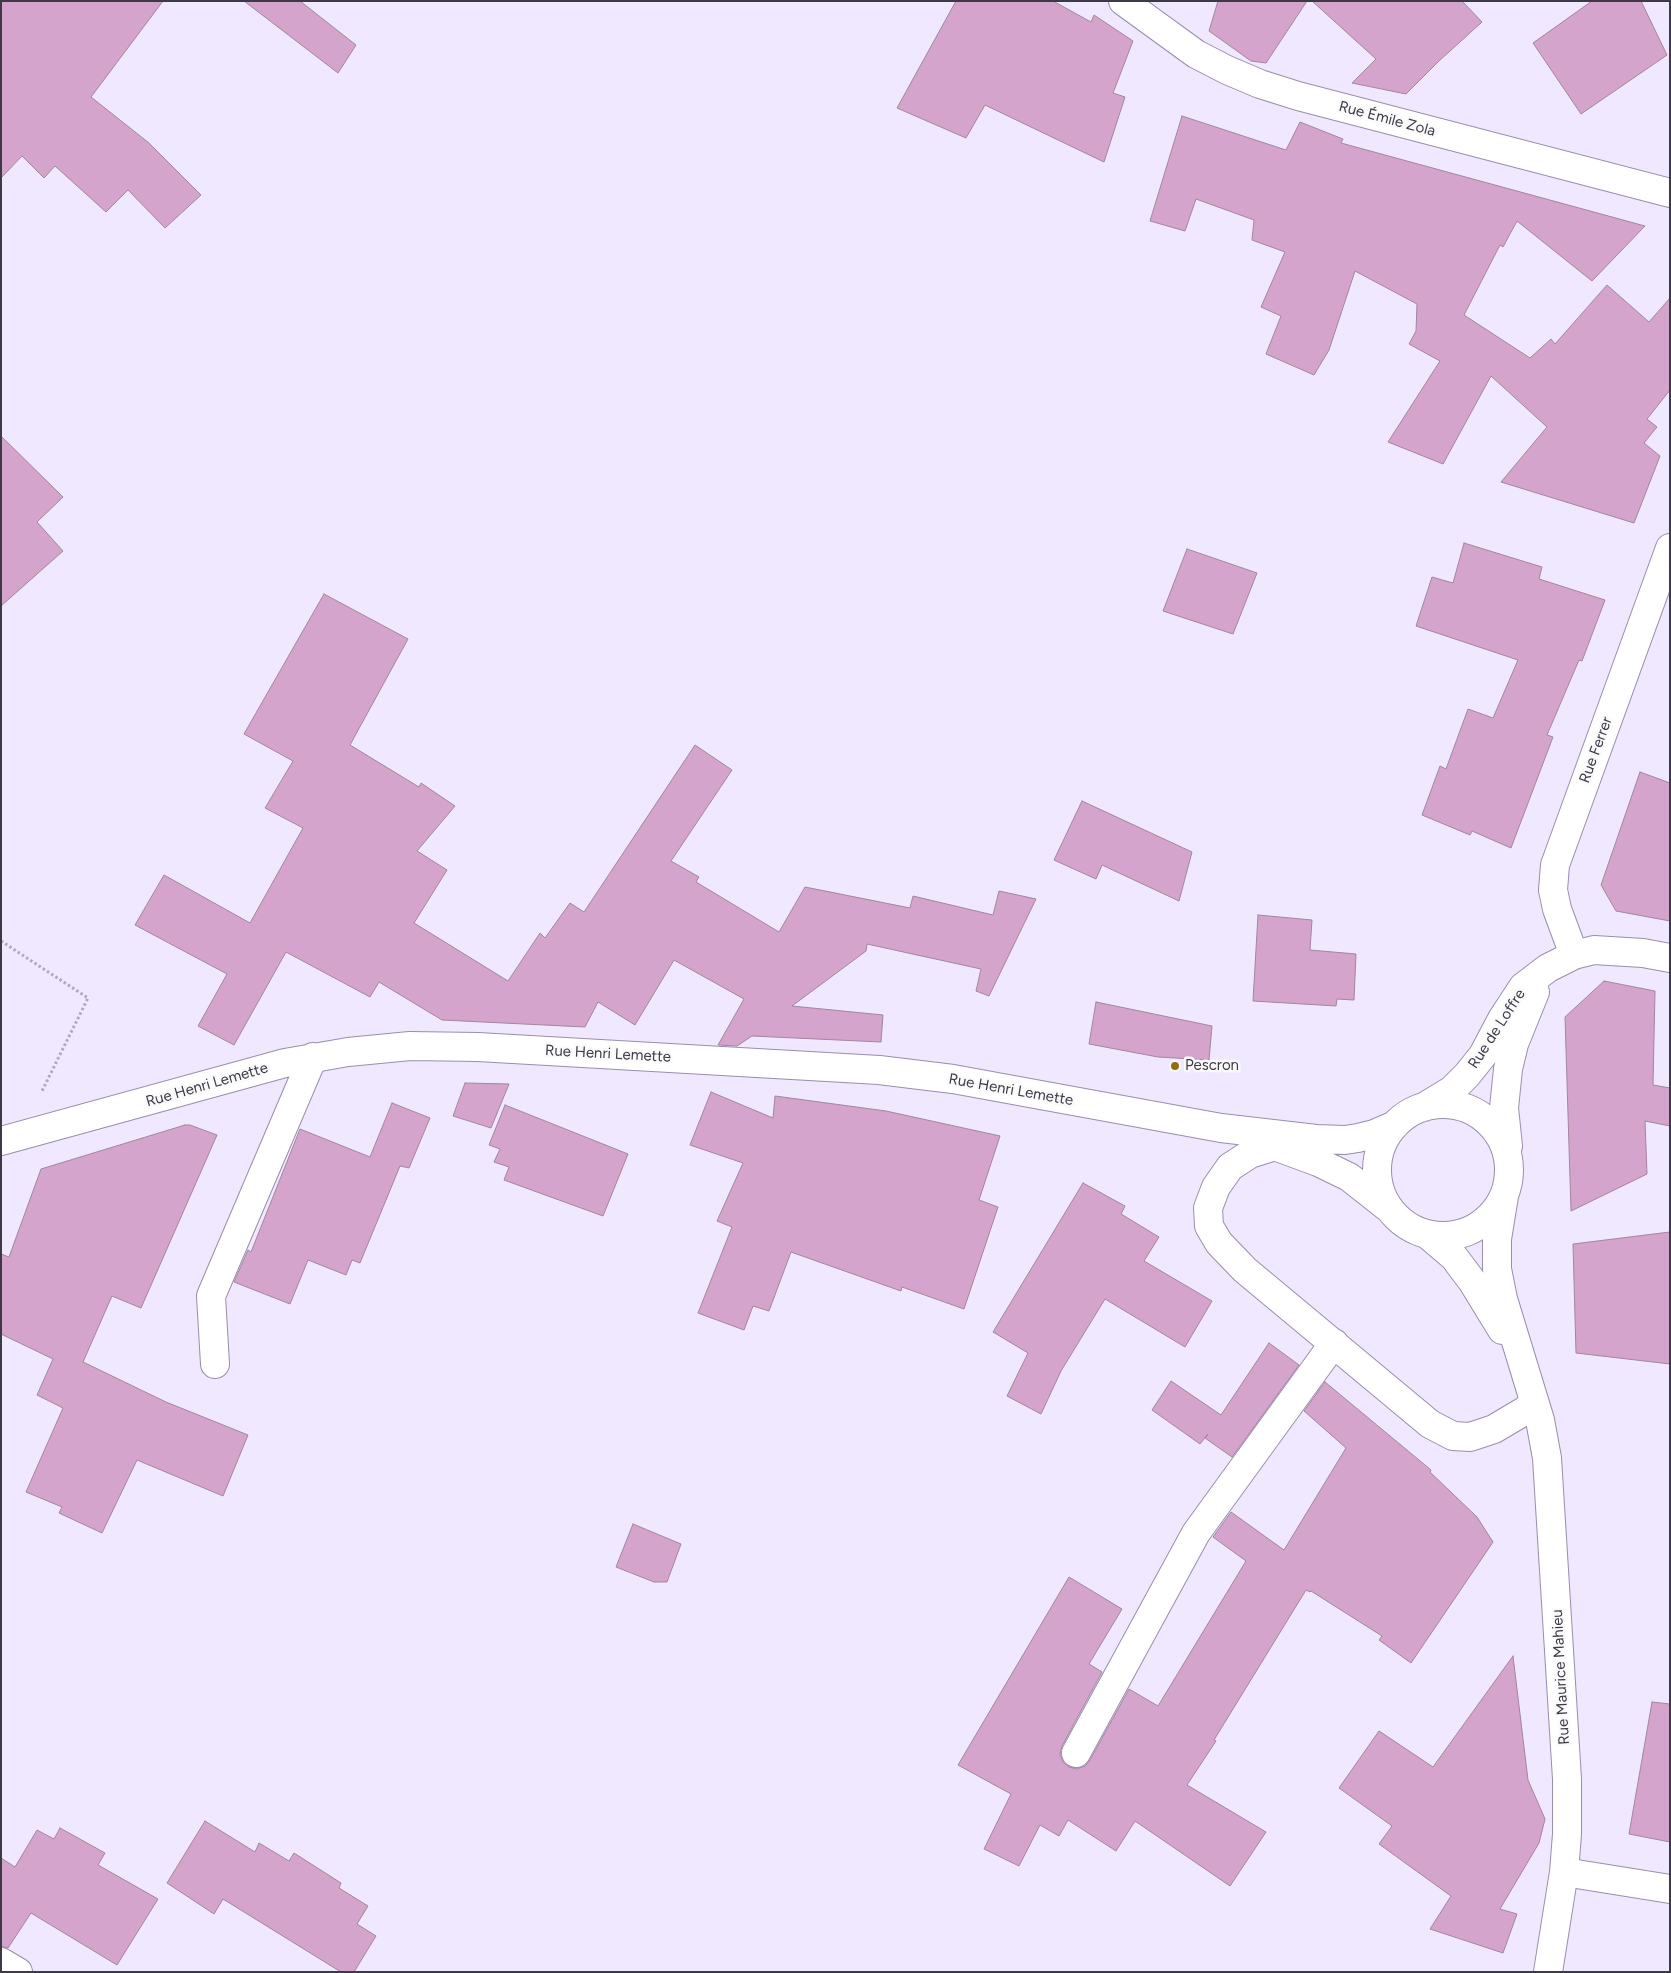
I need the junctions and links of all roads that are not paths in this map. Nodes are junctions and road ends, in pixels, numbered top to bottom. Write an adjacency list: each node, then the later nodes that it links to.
1 (1123, 1): 2 (street, Rue Émile Zola)
2 (1670, 193)
3 (1670, 548): 4 (street, Rue Ferrer)
4 (1574, 955): 5 (street, Rue de Loffre); 7 (street, Rue de Loffre); 12 (street, Rue de Loffre)
5 (1670, 958)
6 (313, 1057): 9 (street, Rue Henri Lemette); 10 (street, Rue Henri Lemette); 17 (street)
7 (1423, 1107): 8 (street); 12 (street)
8 (1395, 1125): 9 (street, Rue Henri Lemette); 14 (street)
9 (1220, 1128): 11 (street, Rue Henri Lemette)
10 (1, 1141)
11 (1274, 1146): 14 (street, Rue Henri Lemette); 16 (street)
12 (1508, 1157): 13 (street)
13 (1504, 1196): 15 (street); 18 (street, Rue Maurice Mahieu)
14 (1388, 1208): 15 (street)
15 (1428, 1235): 18 (street, Rue Maurice Mahieu)
16 (1334, 1344): 18 (street); 19 (street)
17 (215, 1364)
18 (1531, 1392): 20 (street, Rue Maurice Mahieu)
19 (1076, 1753)
20 (1564, 1872): 21 (street); 24 (street, Rue Maurice Mahieu)
21 (1670, 1890)
22 (1, 1962): 23 (street)
23 (18, 1972)
24 (1548, 1972)

